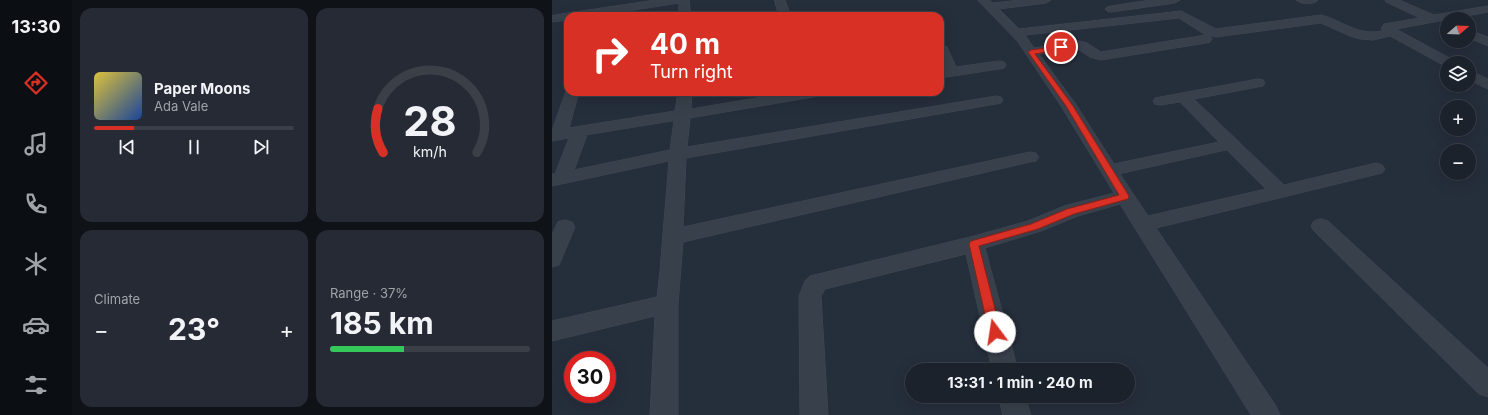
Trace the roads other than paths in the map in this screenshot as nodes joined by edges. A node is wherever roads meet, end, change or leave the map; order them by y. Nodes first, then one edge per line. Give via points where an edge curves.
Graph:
1 (677, 0) edge
2 (684, 0) edge
3 (780, 0) edge
4 (1046, 0) edge
5 (1175, 0) edge
6 (1302, 0) edge
7 (1313, 0) edge
8 (1390, 0) edge
9 (1129, 3) edge
10 (987, 4) edge
11 (1488, 9) edge
12 (1101, 10) dead end
13 (608, 12) edge
14 (685, 12) edge
15 (784, 12) edge
16 (1062, 16) dead end
17 (564, 18) edge
18 (1431, 18) junction
19 (555, 19) dead end
20 (1440, 22) edge
21 (1011, 29) junction
22 (1392, 32) junction
23 (1476, 37) edge
24 (1206, 39) dead end
25 (1487, 41) edge
26 (1031, 52) junction
27 (1440, 59) edge
28 (999, 65) dead end
29 (945, 73) edge
30 (1476, 78) edge
31 (1258, 82) dead end
32 (1488, 84) edge
33 (571, 96) edge
34 (685, 96) edge
35 (793, 96) edge
36 (996, 100) dead end
37 (1231, 100) dead end
38 (1188, 102) junction
39 (1161, 107) dead end
40 (684, 113) junction
41 (580, 131) junction
42 (556, 135) edge
43 (1231, 144) junction
44 (678, 154) junction
45 (1030, 157) dead end
46 (1376, 169) dead end
47 (1110, 171) junction
48 (557, 179) edge
49 (1280, 192) junction
50 (1125, 196) junction
51 (1143, 224) junction
52 (1321, 226) dead end
53 (566, 227) dead end
54 (673, 237) junction
55 (974, 244) junction
56 (552, 259) edge
57 (667, 304) junction
58 (552, 331) edge
59 (1003, 363) edge
60 (1488, 385) edge
61 (1014, 403) edge
62 (664, 415) edge
63 (814, 415) edge
64 (1017, 415) edge
65 (1266, 415) edge

1 - 13 street
2 - 14 street
3 - 15 street
4 - 10 street
5 - 9 street
6 - 7 street
8 - 18 street
9 - 12 street
10 - 21 street
11 - 18 street
16 - 21 street
17 - 19 street
18 - 20 street
18 - 22 street via 1388,27
21 - 22 street via 1181,14 1208,31 1216,33 1321,19 1362,36
21 - 26 street
22 - 27 street
23 - 25 street
24 - 26 street via 1100,56 1077,45
26 - 47 street
28 - 29 street
30 - 32 street
31 - 38 street
33 - 42 street
34 - 40 street
35 - 40 street
36 - 44 street
37 - 38 street
38 - 39 street
38 - 43 street
40 - 41 street
40 - 44 street
41 - 42 street
41 - 48 street
43 - 47 street
43 - 49 street
44 - 48 street
44 - 54 street
45 - 54 street
46 - 49 street
47 - 50 street
49 - 51 street
50 - 51 street
50 - 55 street via 1071,211 1034,226
51 - 65 street
52 - 60 street
53 - 56 street
54 - 57 street
55 - 59 street
55 - 63 street via 831,277 813,287 810,296
57 - 58 street
57 - 62 street
61 - 64 street

